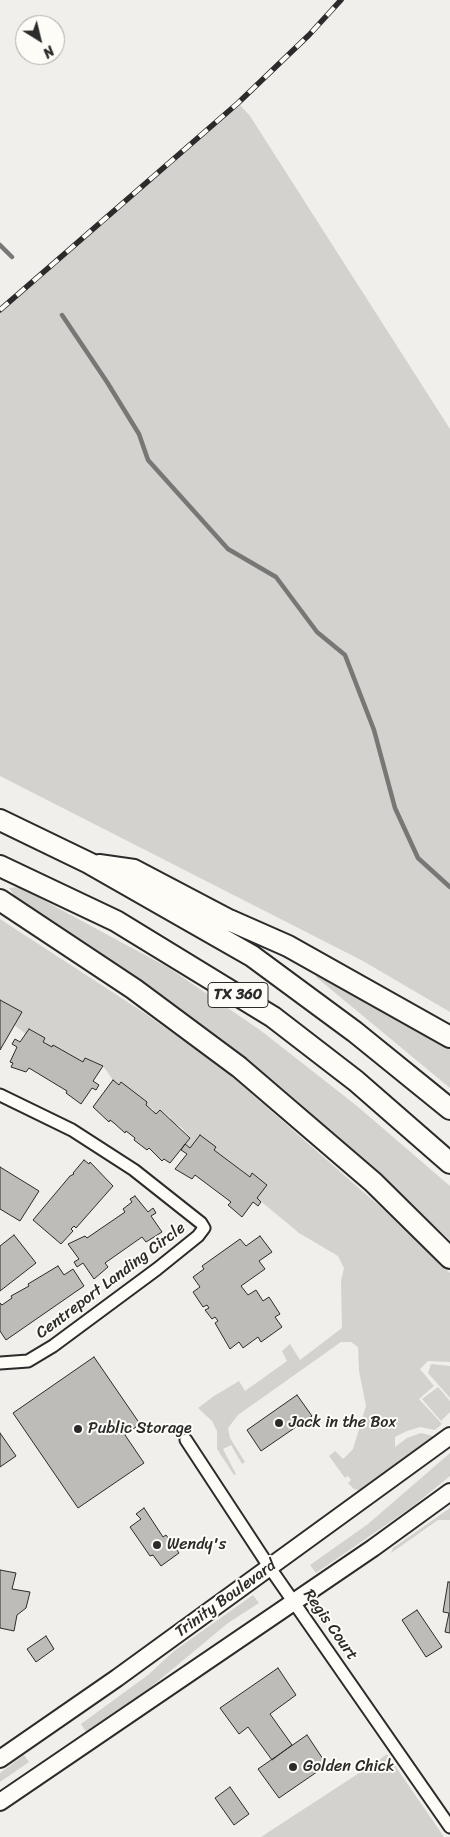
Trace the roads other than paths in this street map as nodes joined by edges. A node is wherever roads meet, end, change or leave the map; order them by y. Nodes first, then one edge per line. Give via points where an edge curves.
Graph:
1 (0, 820) edge
2 (89, 863) junction
3 (0, 866) edge
4 (0, 900) edge
5 (450, 1037) edge
6 (0, 1095) edge
7 (450, 1110) edge
8 (450, 1163) edge
9 (450, 1258) edge
10 (0, 1363) edge
11 (450, 1436) edge
12 (186, 1440) dead end
13 (450, 1492) edge
14 (270, 1568) junction
15 (294, 1602) junction
16 (0, 1759) edge
17 (0, 1802) edge
18 (450, 1827) edge

1 - 2 highway, TX 360
2 - 5 highway via 134,870 229,920 288,946
2 - 7 highway, TX 360 via 252,956 355,1032
3 - 8 highway, TX 360 via 116,921 274,1017 356,1081
4 - 9 highway via 134,989 239,1067 366,1176
6 - 10 street, Centreport Landing Circle via 72,1130 126,1165 204,1228 157,1269 53,1346 28,1361
11 - 14 main road, Trinity Boulevard
12 - 14 street, Regis Court
13 - 15 main road
14 - 15 street, Regis Court
14 - 16 main road, Trinity Boulevard
15 - 17 main road
15 - 18 street, Regis Court

